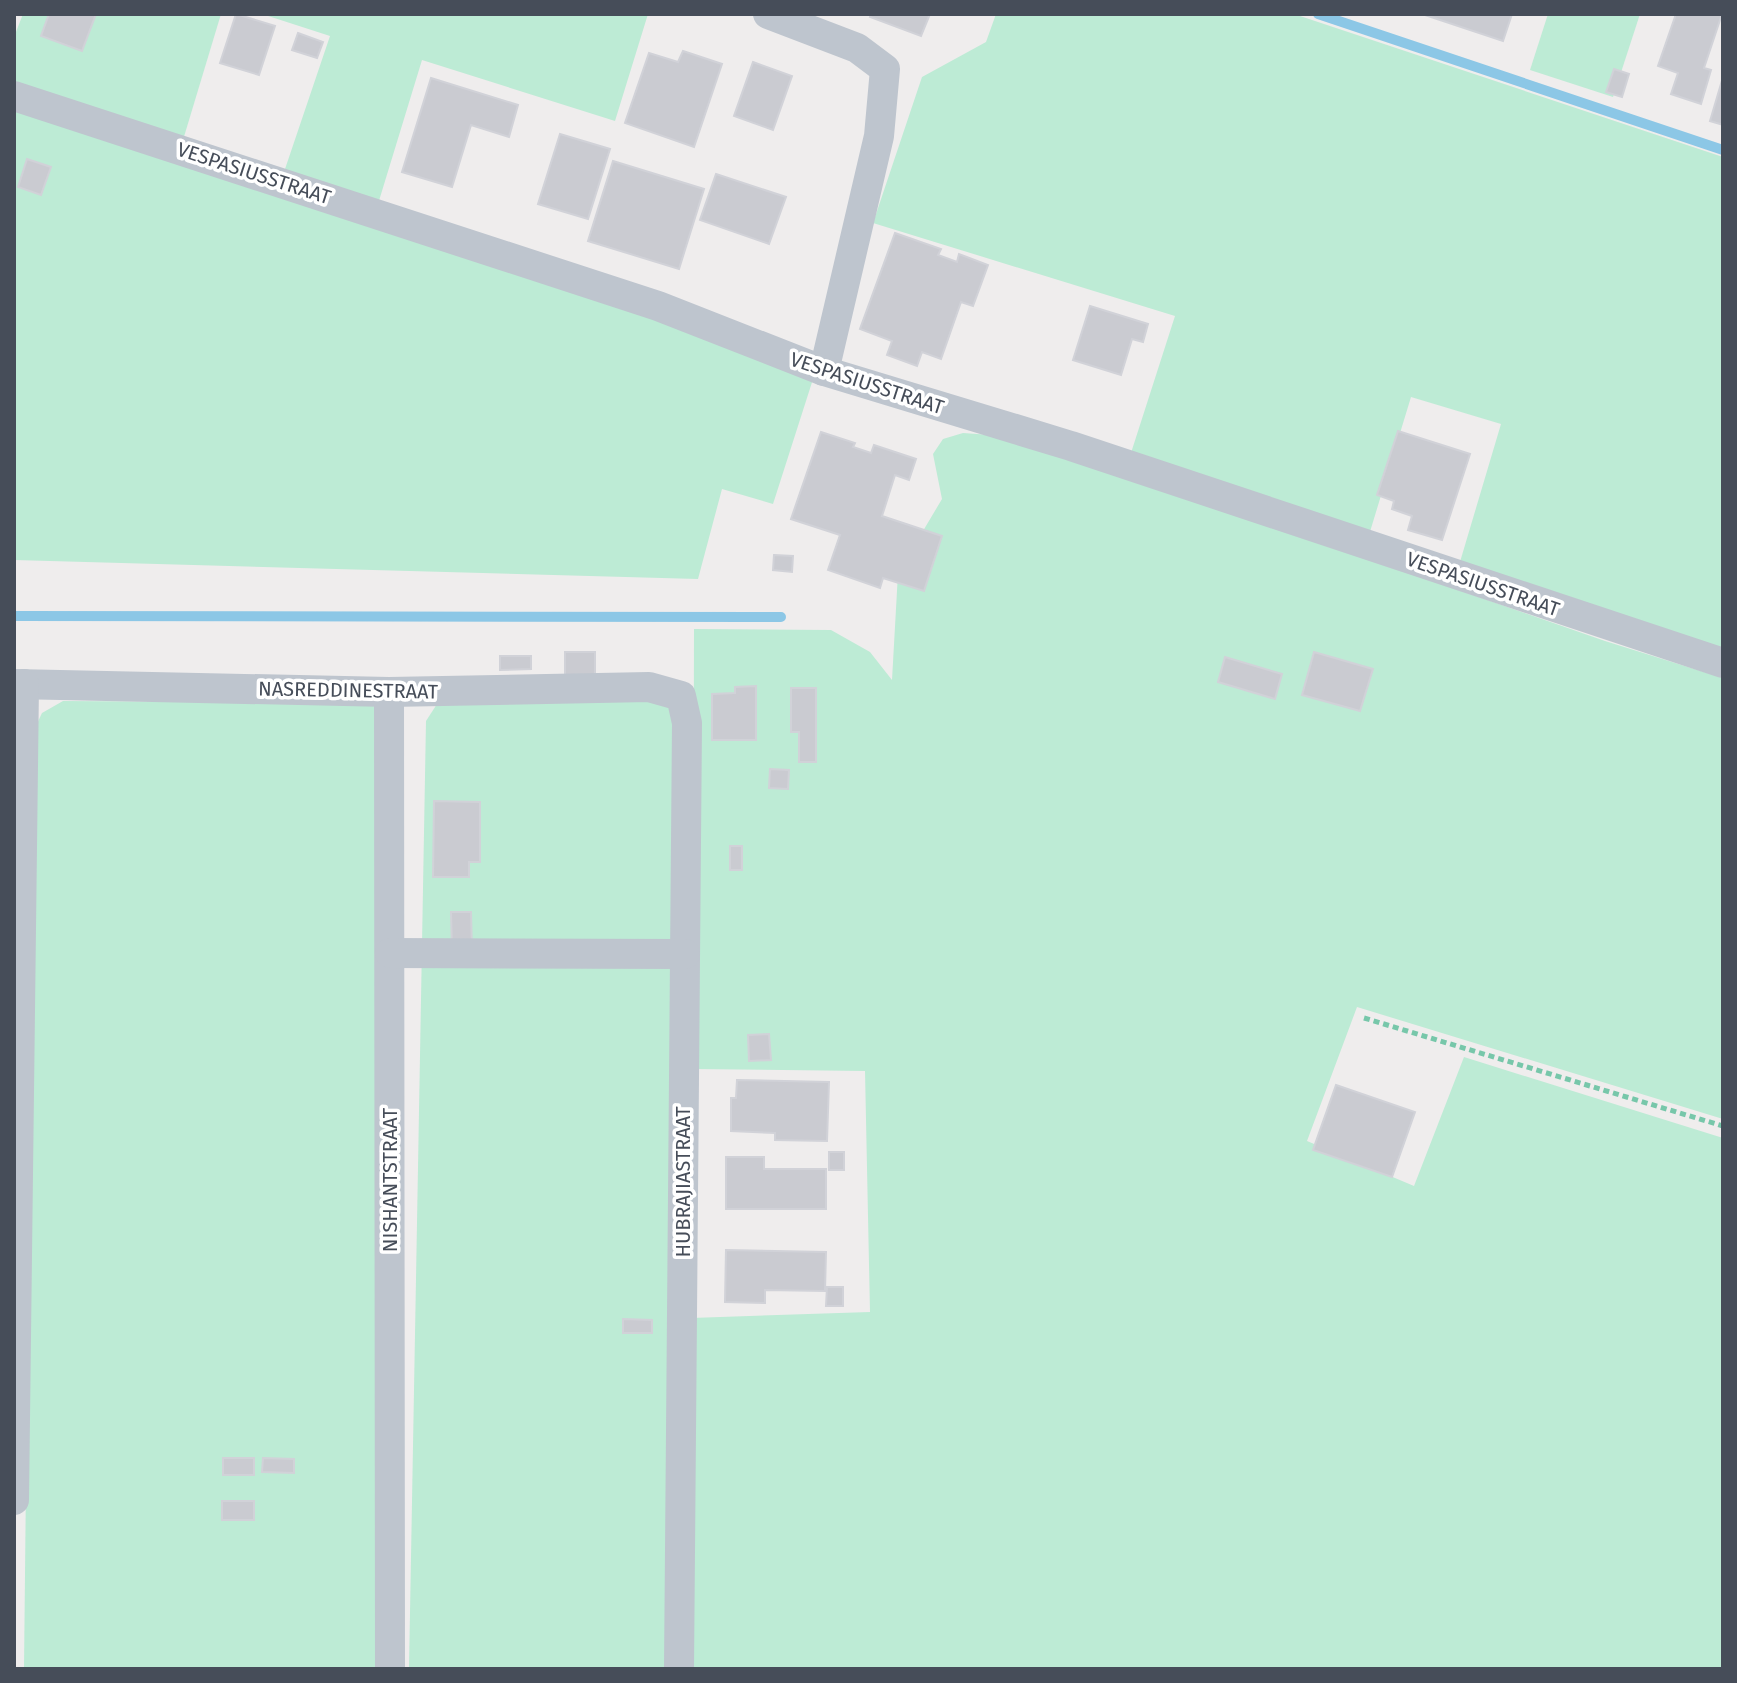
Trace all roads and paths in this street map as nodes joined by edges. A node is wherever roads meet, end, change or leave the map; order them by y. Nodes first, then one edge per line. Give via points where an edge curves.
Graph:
1 (768, 14) edge
2 (14, 96) edge
3 (824, 371) junction
4 (1723, 663) edge
5 (19, 684) edge
6 (389, 692) junction
7 (681, 696) joint
8 (390, 953) junction
9 (685, 954) junction
10 (1364, 1018) dead end
11 (1723, 1126) edge
12 (14, 1500) edge
13 (390, 1669) edge
14 (679, 1669) edge

1 - 3 street via 857,48 885,69 879,136
2 - 3 street, VESPASIUSSTRAAT via 658,306
3 - 4 street, VESPASIUSSTRAAT via 1071,446
5 - 6 street, NASREDDINESTRAAT
5 - 12 street
6 - 7 street, NASREDDINESTRAAT via 649,687
6 - 8 street, NISHANTSTRAAT
7 - 9 street, HUBRAJIASTRAAT via 687,723
8 - 9 street
8 - 13 street, NISHANTSTRAAT
9 - 14 street, HUBRAJIASTRAAT
10 - 11 path

